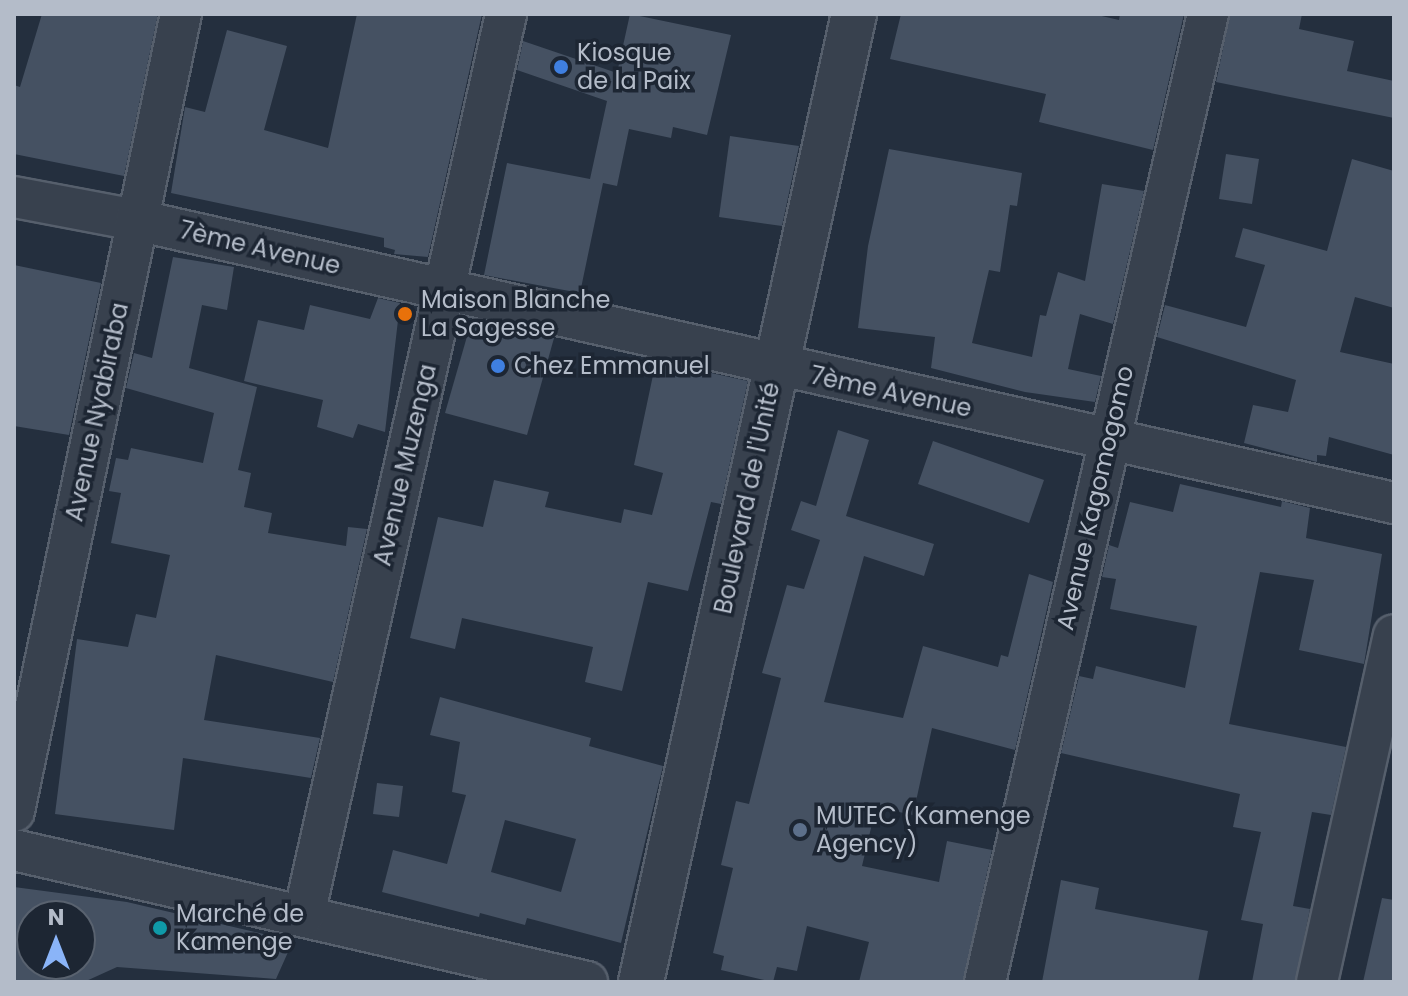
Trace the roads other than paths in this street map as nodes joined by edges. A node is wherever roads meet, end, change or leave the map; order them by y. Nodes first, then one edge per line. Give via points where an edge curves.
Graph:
1 (181, 14) edge
2 (506, 14) edge
3 (854, 14) edge
4 (1208, 14) edge
5 (14, 197) edge
6 (136, 220) junction
7 (444, 290) junction
8 (776, 367) junction
9 (1108, 438) junction
10 (1394, 503) edge
11 (1394, 635) edge
12 (14, 811) edge
13 (14, 850) edge
14 (304, 915) junction
15 (587, 982) edge
16 (641, 982) edge
17 (985, 982) edge
18 (1317, 982) edge

1 - 6 street, Avenue Nyabiraba
2 - 7 street, Avenue Muzenga
3 - 8 street, Boulevard de l'Unité
4 - 9 street, Avenue Kagomogomo
5 - 6 street, 7ème Avenue
6 - 7 street, 7ème Avenue
6 - 12 street, Avenue Nyabiraba
7 - 8 street, 7ème Avenue
7 - 14 street, Avenue Muzenga
8 - 9 street, 7ème Avenue
8 - 16 street, Boulevard de l'Unité
9 - 10 street, 7ème Avenue
9 - 17 street, Avenue Kagomogomo
11 - 18 street
13 - 14 street
14 - 15 street

